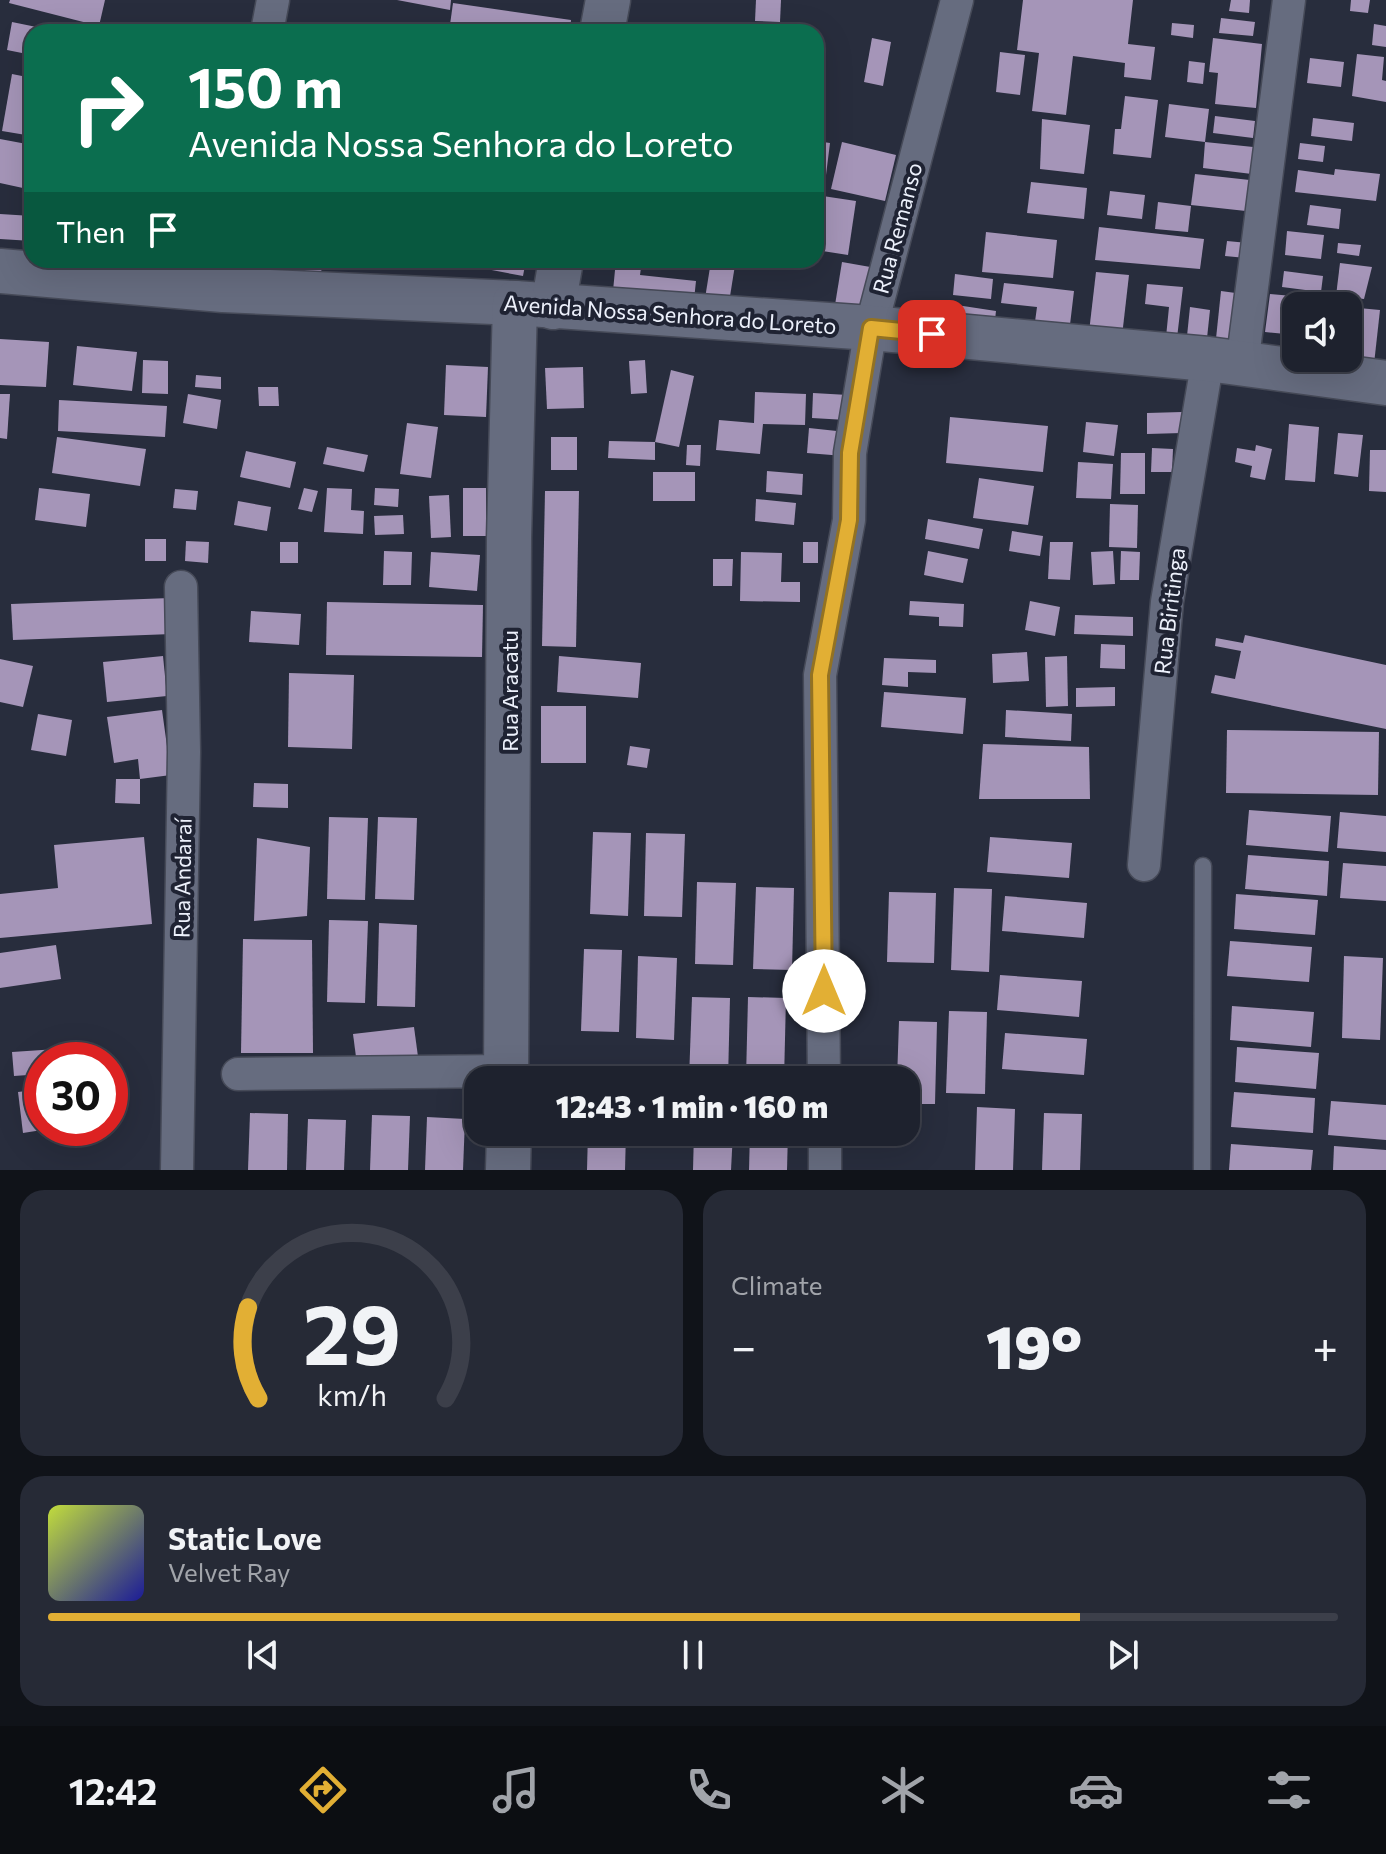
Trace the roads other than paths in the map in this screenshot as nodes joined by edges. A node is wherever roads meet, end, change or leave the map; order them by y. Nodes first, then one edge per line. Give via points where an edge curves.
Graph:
1 (273, 0) edge
2 (608, 0) edge
3 (957, 0) edge
4 (1289, 0) edge
5 (268, 24) edge
6 (604, 24) edge
7 (556, 268) edge
8 (0, 271) edge
9 (226, 275) edge
10 (534, 305) junction
11 (871, 328) junction
12 (1225, 362) junction
13 (1386, 383) edge
14 (181, 587) dead end
15 (1144, 865) dead end
16 (1203, 866) dead end
17 (506, 1066) edge
18 (824, 1066) edge
19 (238, 1074) dead end
20 (464, 1076) edge
21 (509, 1146) edge
22 (825, 1146) edge
23 (177, 1170) edge
24 (508, 1170) edge
25 (825, 1170) edge
26 (1202, 1170) edge

1 - 5 street
2 - 6 street
3 - 11 street, Rua Remanso
4 - 12 street, Rua Biritinga
7 - 10 street, Rua Aracatu
8 - 9 street, Avenida Nossa Senhora do Loreto
9 - 10 street, Avenida Nossa Senhora do Loreto
10 - 11 street, Avenida Nossa Senhora do Loreto
10 - 17 street, Rua Aracatu via 509,538
11 - 12 street, Avenida Nossa Senhora do Loreto
11 - 18 street, Rua Remanso via 850,453 849,520 820,675
12 - 13 street, Avenida Nossa Senhora do Loreto
12 - 15 street, Rua Biritinga via 1167,602
14 - 23 street, Rua Andaraí via 184,752
16 - 26 lane
19 - 20 street
21 - 24 street
22 - 25 street

